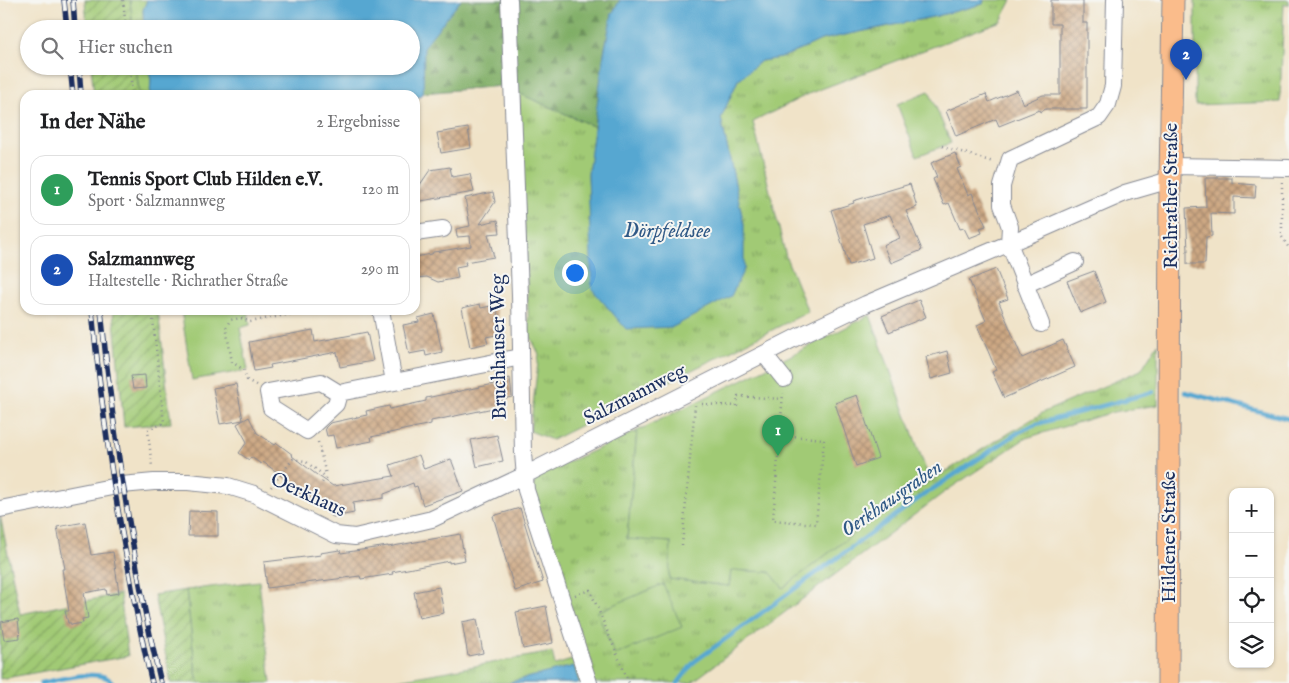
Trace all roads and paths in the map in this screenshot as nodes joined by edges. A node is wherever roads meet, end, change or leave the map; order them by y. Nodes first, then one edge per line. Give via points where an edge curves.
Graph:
1 (124, 0) edge
2 (509, 0) edge
3 (1115, 0) edge
4 (1173, 0) edge
5 (125, 20) edge
6 (131, 75) edge
7 (132, 90) edge
8 (942, 146) dead end
9 (1008, 166) junction
10 (1286, 168) edge
11 (1171, 173) junction
12 (443, 228) dead end
13 (420, 232) edge
14 (1008, 243) junction
15 (1289, 248) edge
16 (1074, 262) dead end
17 (1025, 285) junction
18 (153, 315) edge
19 (286, 315) edge
20 (382, 315) edge
21 (1041, 324) dead end
22 (764, 354) junction
23 (521, 357) junction
24 (784, 379) joint
25 (394, 382) junction
26 (268, 392) junction
27 (1170, 392) joint
28 (340, 393) junction
29 (782, 400) junction
30 (780, 435) junction
31 (317, 437) dead end
32 (153, 471) dead end
33 (282, 473) dead end
34 (525, 475) junction
35 (326, 477) junction
36 (322, 483) dead end
37 (0, 509) edge
38 (682, 545) dead end
39 (561, 599) junction
40 (588, 683) edge
41 (629, 683) edge
42 (1168, 683) edge

1 - 5 path
2 - 23 street, Bruchhauser Weg
3 - 9 street via 1112,86 1108,104 1100,117 1010,160
4 - 11 main road, Richrather Straße
6 - 7 path
8 - 9 path
9 - 14 street via 1002,186 1002,205 1010,227
10 - 11 street, Salzmannweg
10 - 15 path via 1282,237
11 - 14 street, Salzmannweg
11 - 27 main road, Richrather Straße
12 - 13 street
14 - 17 street
14 - 22 street, Salzmannweg via 866,304
16 - 17 street
17 - 21 street
18 - 32 path via 164,423 148,430
19 - 26 path via 250,322 241,318 230,320 226,328 232,362 244,370 247,380
20 - 25 street
22 - 24 street
22 - 34 street, Salzmannweg
23 - 25 street
23 - 34 street, Bruchhauser Weg
24 - 29 path
25 - 28 street
26 - 28 street via 321,382
26 - 28 street via 271,408 307,432 336,404
27 - 42 main road, Hildener Straße
29 - 30 path
29 - 38 path via 738,396 737,406 696,403
30 - 30 path via 824,439 816,524 774,520
31 - 35 path
33 - 35 path via 293,459 305,461
34 - 37 street, Oerkhaus via 432,519 355,537 336,535 254,494 228,486 188,482 122,485
34 - 39 street, Bruchhauser Weg via 526,490
35 - 36 path
39 - 40 street, Bruchhauser Weg
39 - 41 path via 590,590

